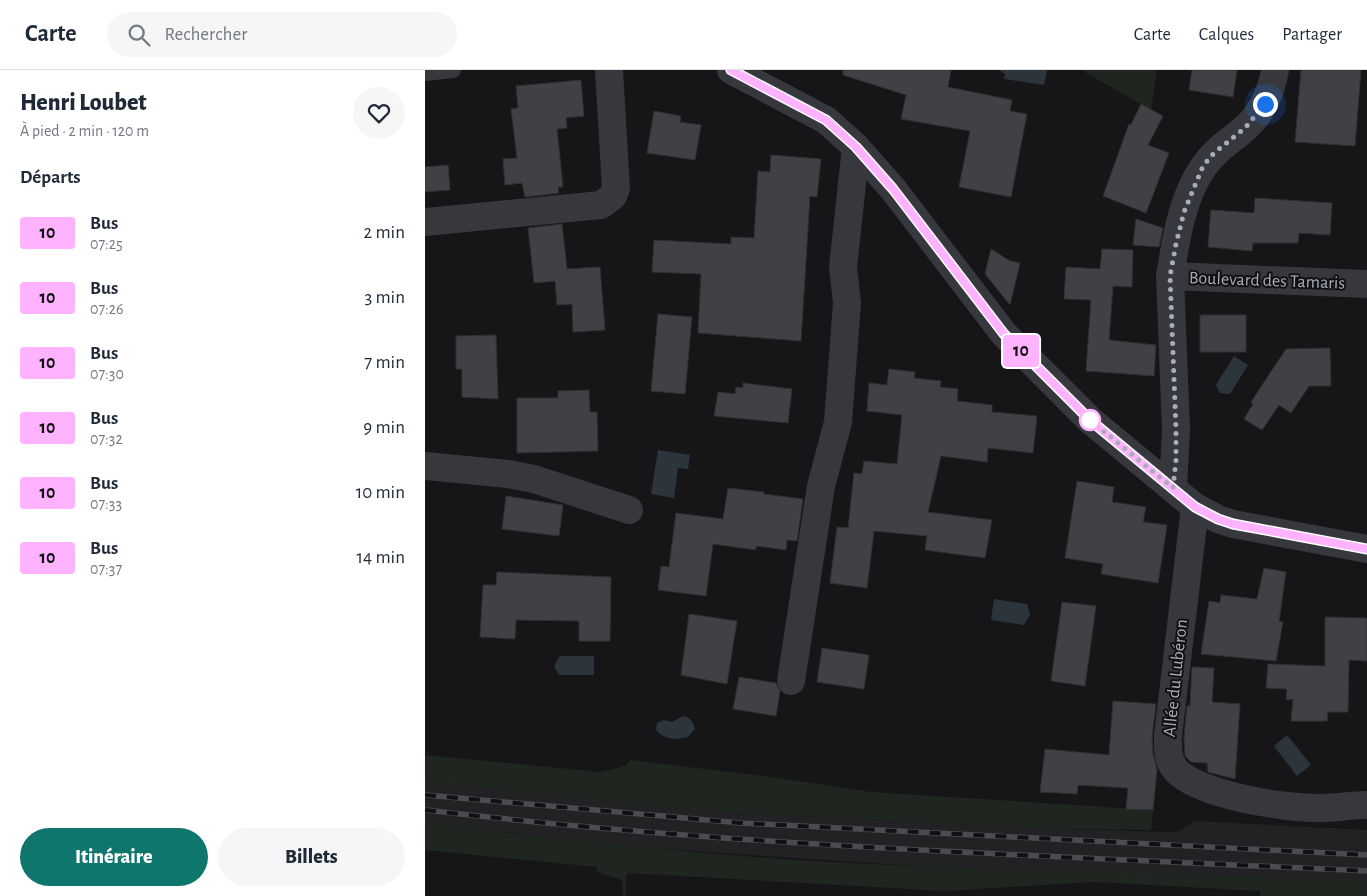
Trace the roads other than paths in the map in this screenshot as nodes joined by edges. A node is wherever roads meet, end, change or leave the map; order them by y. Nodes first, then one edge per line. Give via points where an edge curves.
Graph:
1 (453, 70) edge
2 (609, 70) edge
3 (731, 70) edge
4 (1275, 70) edge
5 (425, 73) edge
6 (856, 147) junction
7 (425, 222) edge
8 (1170, 276) junction
9 (1367, 284) edge
10 (425, 466) edge
11 (1173, 488) junction
12 (1195, 507) junction
13 (629, 510) dead end
14 (1367, 549) edge
15 (791, 681) dead end
16 (1367, 805) edge

1 - 5 lane
2 - 7 street via 616,188 608,202
3 - 6 street via 826,120
4 - 8 street via 1265,104 1245,128 1203,166 1180,228
6 - 11 street via 893,189 1004,334 1090,420
6 - 15 street via 843,267 847,303 838,422 821,486
8 - 9 street, Boulevard des Tamaris
8 - 11 street, Boulevard des Tamaris via 1176,430
10 - 13 street via 534,479
11 - 12 street
12 - 14 street via 1233,524
12 - 16 street, Allée du Lubéron via 1168,736 1168,756 1175,769 1208,788 1257,801 1321,808

